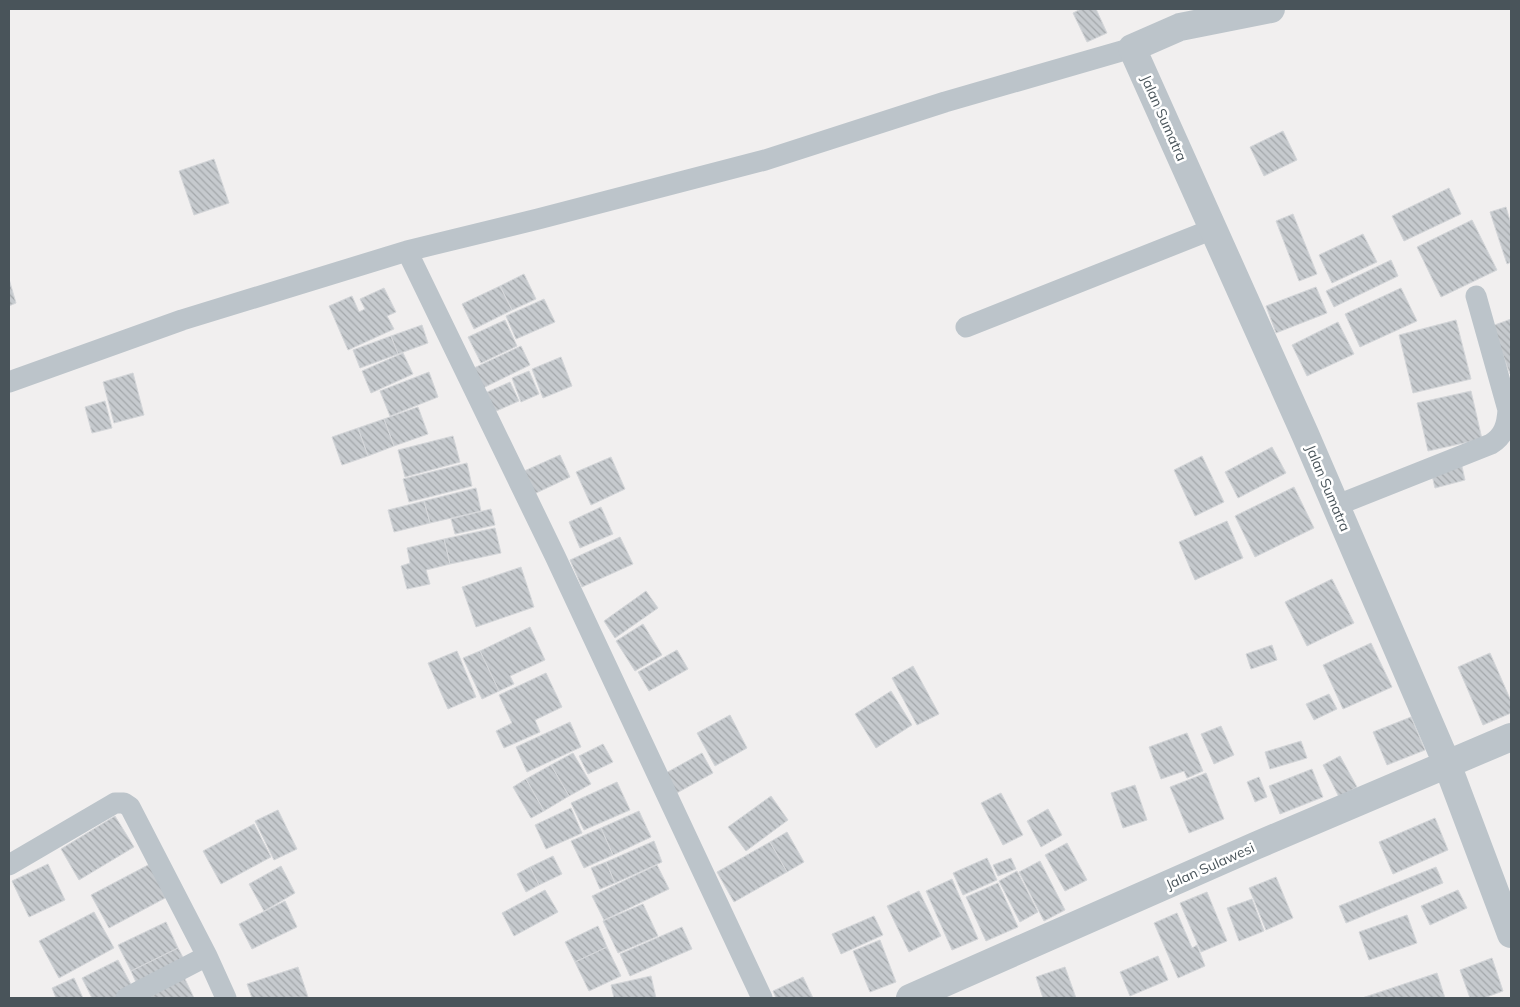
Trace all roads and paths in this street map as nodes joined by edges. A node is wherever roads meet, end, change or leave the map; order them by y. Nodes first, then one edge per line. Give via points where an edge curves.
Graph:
1 (1271, 9) edge
2 (1185, 18) edge
3 (1132, 48) junction
4 (1213, 229) junction
5 (407, 251) junction
6 (1476, 296) dead end
7 (966, 327) dead end
8 (9, 382) edge
9 (1335, 506) junction
10 (1511, 737) edge
11 (1447, 764) junction
12 (9, 865) edge
13 (1511, 934) edge
14 (207, 956) junction
15 (126, 998) edge
16 (226, 998) edge
17 (762, 998) edge
18 (910, 998) edge

1 - 2 street
2 - 3 street
3 - 4 street, Jalan Sumatra
3 - 5 street via 945,102 766,160
4 - 7 street
4 - 9 street, Jalan Sumatra
5 - 8 street via 182,320
5 - 17 street via 555,556
6 - 9 street via 1508,410 1508,423 1503,434 1491,444
9 - 11 street, Jalan Sumatra
10 - 11 street, Jalan Sulawesi
11 - 13 street, Jalan Sumatra
11 - 18 street, Jalan Sulawesi
12 - 14 street via 115,803 124,803 130,807
14 - 15 street
14 - 16 street

